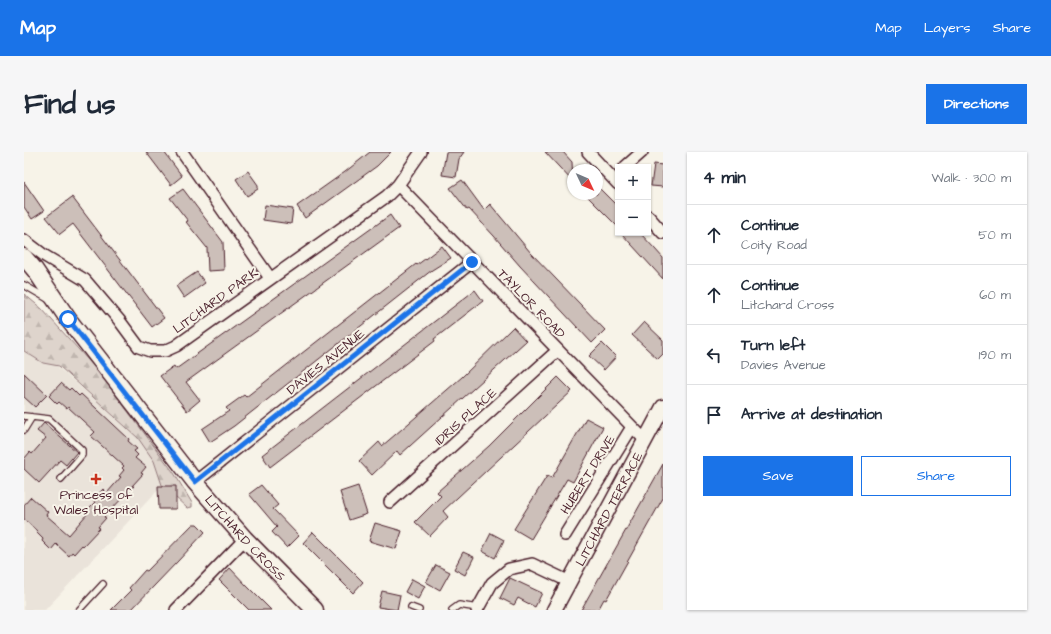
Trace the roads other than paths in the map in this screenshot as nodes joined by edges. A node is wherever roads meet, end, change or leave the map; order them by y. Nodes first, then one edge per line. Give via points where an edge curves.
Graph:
1 (182, 152) edge
2 (421, 152) edge
3 (588, 152) edge
4 (642, 152) edge
5 (629, 164) edge
6 (615, 178) edge
7 (398, 185) junction
8 (651, 219) edge
9 (663, 233) edge
10 (24, 240) edge
11 (24, 257) edge
12 (472, 262) junction
13 (24, 272) edge
14 (270, 278) junction
15 (24, 285) edge
16 (48, 299) junction
17 (68, 319) junction
18 (558, 350) junction
19 (663, 407) edge
20 (24, 416) edge
21 (32, 417) junction
22 (632, 427) junction
23 (24, 430) edge
24 (645, 440) junction
25 (61, 479) dead end
26 (195, 482) junction
27 (390, 502) dead end
28 (565, 535) dead end
29 (245, 539) junction
30 (570, 582) junction
31 (103, 584) dead end
32 (411, 607) dead end
33 (478, 609) edge
34 (79, 610) edge
35 (176, 610) edge
36 (315, 610) edge
37 (419, 610) edge
38 (452, 610) edge
39 (554, 610) edge

1 - 14 street
2 - 7 street, LITCHARD PARK
3 - 6 street
4 - 5 street
7 - 12 street, TAYLOR ROAD
7 - 14 street, LITCHARD PARK via 387,196
8 - 9 street
10 - 14 street, LITCHARD PARK via 40,253 85,280 139,346 150,351 176,346
11 - 17 main road
12 - 18 street, TAYLOR ROAD
12 - 26 street, DAVIES AVENUE
13 - 16 main road
15 - 16 lane
16 - 17 main road
17 - 26 main road, LITCHARD CROSS
18 - 22 street, TAYLOR ROAD
18 - 27 street, IDRIS PLACE
19 - 24 street, LITCHARD TERRACE
20 - 21 lane
21 - 23 lane
21 - 25 lane via 50,419 82,450 82,455
22 - 24 street, TAYLOR ROAD
22 - 28 street, HUBERT DRIVE
24 - 30 street, LITCHARD TERRACE
26 - 29 main road, LITCHARD CROSS
29 - 35 street
29 - 36 main road, LITCHARD CROSS
30 - 33 street via 532,564 509,569 492,582
30 - 39 street, LITCHARD TERRACE
31 - 34 lane
32 - 37 lane
33 - 38 lane via 459,605

